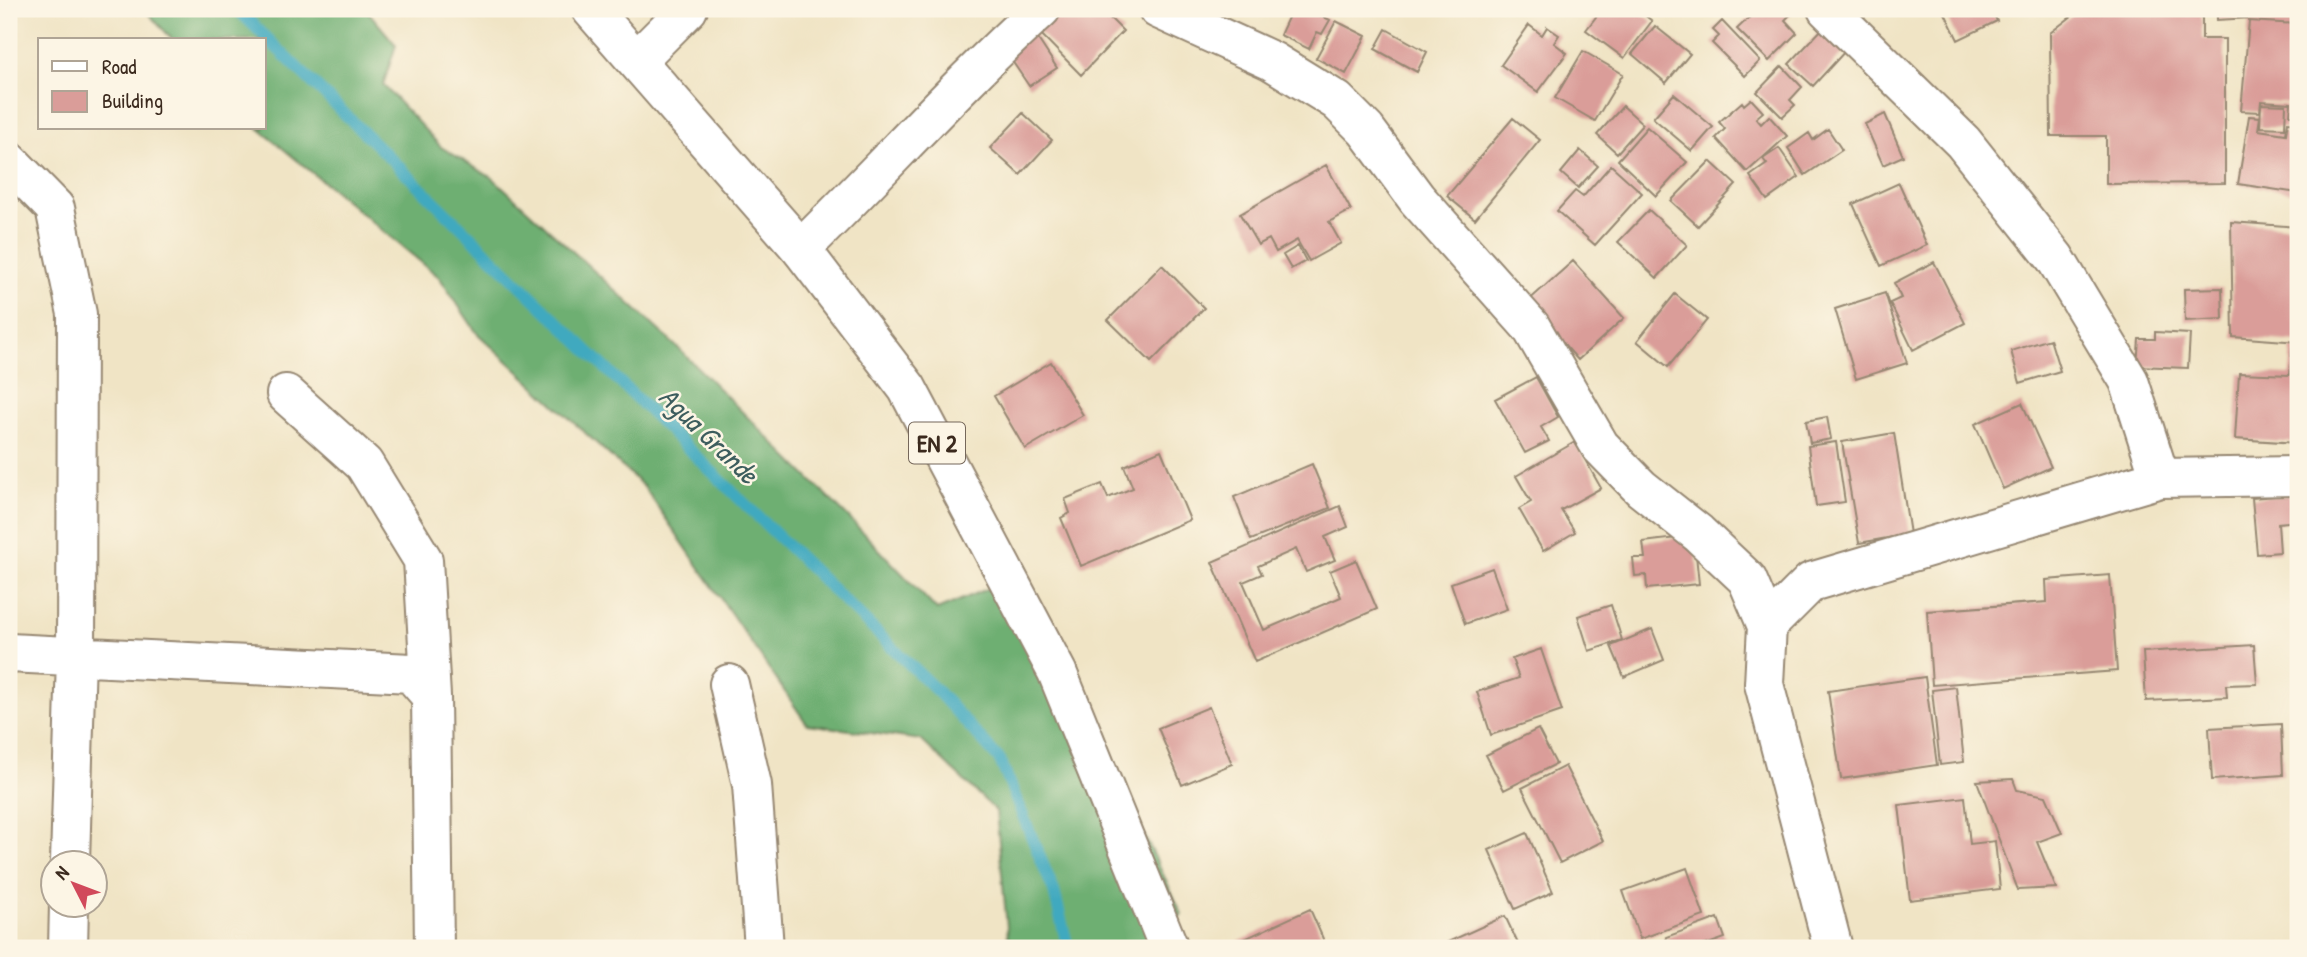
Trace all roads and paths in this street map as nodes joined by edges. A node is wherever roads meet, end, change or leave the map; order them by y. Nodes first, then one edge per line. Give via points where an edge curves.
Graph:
1 (591, 9) edge
2 (688, 9) edge
3 (1041, 9) edge
4 (1158, 9) edge
5 (1827, 9) edge
6 (637, 60) junction
7 (9, 161) edge
8 (801, 249) junction
9 (286, 394) dead end
10 (2298, 476) edge
11 (2160, 478) junction
12 (1766, 626) junction
13 (9, 653) edge
14 (76, 656) junction
15 (729, 684) dead end
16 (431, 696) junction
17 (70, 848) edge
18 (69, 918) edge
19 (68, 948) edge
20 (434, 948) edge
21 (764, 948) edge
22 (1170, 948) edge
23 (1833, 948) edge

1 - 6 street, EN 2
2 - 6 street
3 - 8 street
4 - 12 street via 1272,61 1337,102 1366,130 1417,199 1531,327 1600,446 1641,488 1747,579
5 - 11 street via 1963,142 2055,258 2129,381
6 - 8 street, EN 2
7 - 14 street via 55,208 77,314
8 - 22 street, EN 2 via 907,388 1057,672
9 - 16 street via 364,464 423,560
10 - 11 street
11 - 12 street via 1811,582
12 - 23 street via 1764,684
13 - 14 street
14 - 16 street via 411,673
14 - 17 street
15 - 21 street via 752,785
16 - 20 street
18 - 19 street

